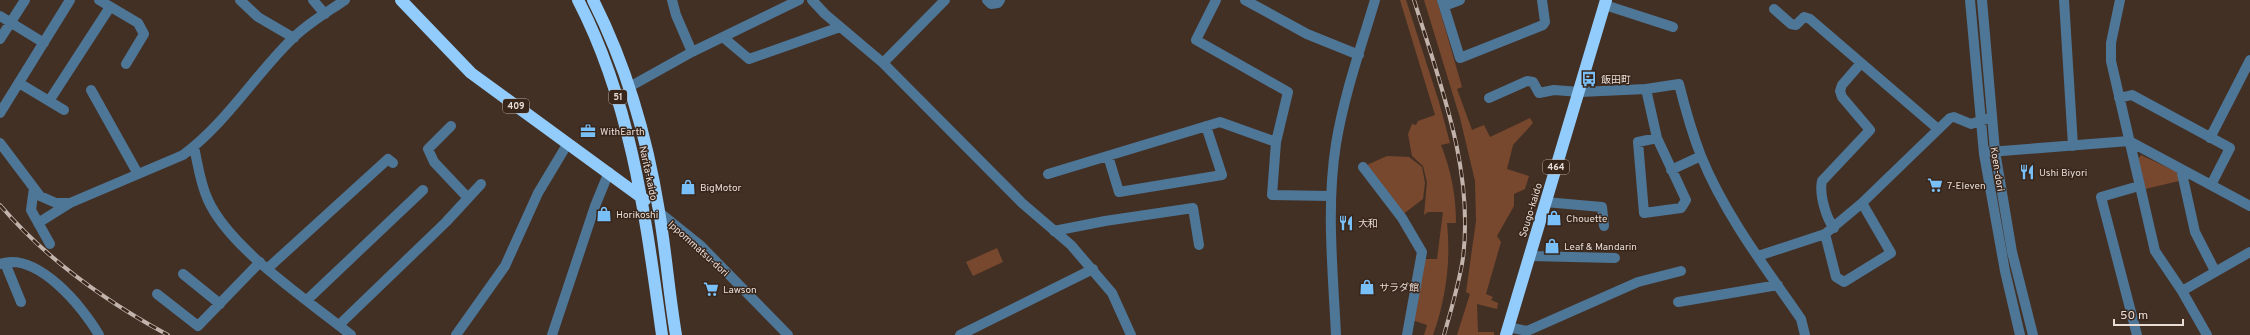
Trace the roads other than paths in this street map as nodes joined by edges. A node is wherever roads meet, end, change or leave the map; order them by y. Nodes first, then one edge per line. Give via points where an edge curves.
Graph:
1 (25, 0) edge
2 (70, 0) edge
3 (99, 0) edge
4 (240, 0) edge
5 (313, 0) edge
6 (345, 0) edge
7 (401, 0) edge
8 (578, 0) edge
9 (593, 0) edge
10 (672, 0) edge
11 (799, 0) edge
12 (812, 0) edge
13 (945, 0) edge
14 (987, 0) edge
15 (1000, 0) edge
16 (1216, 0) edge
17 (1245, 0) edge
18 (1375, 0) edge
19 (1460, 0) edge
20 (1542, 0) edge
21 (1970, 0) edge
22 (1982, 0) edge
23 (2064, 0) edge
24 (2120, 0) edge
25 (1443, 3) edge
26 (1605, 3) edge
27 (110, 7) junction
28 (1774, 9) dead end
29 (326, 14) junction
30 (0, 16) edge
31 (10, 23) junction
32 (1673, 26) dead end
33 (840, 27) junction
34 (294, 38) junction
35 (724, 38) junction
36 (0, 39) edge
37 (44, 43) junction
38 (692, 52) junction
39 (1359, 55) junction
40 (2250, 60) edge
41 (883, 63) junction
42 (1861, 63) junction
43 (126, 64) dead end
44 (19, 83) junction
45 (631, 86) junction
46 (1646, 89) junction
47 (91, 90) dead end
48 (1580, 92) junction
49 (1489, 98) dead end
50 (2119, 98) junction
51 (49, 101) junction
52 (64, 110) dead end
53 (0, 113) edge
54 (1991, 118) junction
55 (1980, 121) junction
56 (452, 126) dead end
57 (1206, 126) junction
58 (1938, 129) junction
59 (1657, 138) junction
60 (2210, 138) junction
61 (2129, 141) junction
62 (0, 142) edge
63 (1276, 142) junction
64 (568, 143) junction
65 (2073, 146) junction
66 (194, 147) junction
67 (1995, 151) junction
68 (1984, 154) junction
69 (1108, 156) junction
70 (1701, 156) junction
71 (393, 163) dead end
72 (1363, 167) dead end
73 (1671, 170) junction
74 (2181, 170) junction
75 (609, 172) junction
76 (138, 174) junction
77 (1048, 174) dead end
78 (481, 184) dead end
79 (2211, 185) junction
80 (2139, 186) junction
81 (34, 188) junction
82 (423, 190) dead end
83 (1331, 196) junction
84 (468, 198) junction
85 (642, 198) junction
86 (1545, 202) junction
87 (70, 203) junction
88 (1862, 203) junction
89 (2250, 206) edge
90 (660, 213) junction
91 (38, 223) junction
92 (1604, 226) dead end
93 (1834, 228) junction
94 (1054, 230) junction
95 (1825, 234) junction
96 (50, 244) dead end
97 (1199, 245) dead end
98 (2250, 252) edge
99 (1529, 256) junction
100 (1758, 256) junction
101 (1615, 258) dead end
102 (2, 264) edge
103 (264, 265) junction
104 (1093, 269) junction
105 (1681, 271) dead end
106 (2215, 271) junction
107 (183, 274) dead end
108 (1778, 285) junction
109 (2182, 291) junction
110 (157, 294) dead end
111 (307, 300) junction
112 (21, 302) dead end
113 (1678, 302) dead end
114 (220, 304) junction
115 (339, 325) junction
116 (1507, 331) edge
117 (99, 335) edge
118 (351, 335) edge
119 (456, 335) edge
120 (552, 335) edge
121 (662, 335) edge
122 (676, 335) edge
123 (788, 335) edge
124 (960, 335) edge
125 (1131, 335) edge
126 (1336, 335) edge
127 (1407, 335) edge
128 (1805, 335) edge
129 (2020, 335) edge
130 (2033, 335) edge
131 (2137, 335) edge
132 (2206, 335) edge

1 - 31 street
2 - 37 street
3 - 27 street
4 - 34 street via 258,17
5 - 29 street
6 - 29 street
7 - 64 highway, 409 via 471,73
8 - 85 highway, Narita-kaido / 51 via 604,55 616,91
9 - 45 highway, Narita-kaido / 51
10 - 38 street
11 - 35 street
12 - 33 street
13 - 41 street
14 - 15 street via 992,4 998,4
16 - 63 street via 1196,40 1288,92
17 - 39 street via 1307,34
18 - 39 street
19 - 25 street
20 - 25 street via 1545,22 1543,25 1460,58
21 - 55 street, Koen-dori
22 - 54 street, Koen-dori
23 - 65 street
24 - 50 street via 2111,52
26 - 32 street
26 - 48 highway, Sougo-kaido / 464
27 - 43 street via 138,23 144,34
27 - 51 street
28 - 42 street via 1791,24 1796,24 1804,17 1810,19
29 - 34 street
30 - 31 street
31 - 36 street
31 - 37 street
33 - 35 street via 749,59
33 - 41 street
34 - 66 street
35 - 38 street
37 - 44 street
38 - 45 street
39 - 83 street via 1336,144
40 - 60 street
41 - 94 street via 1022,203
42 - 58 street
42 - 93 street via 1840,91 1842,97 1870,130 1822,181 1821,188 1829,221
44 - 51 street
44 - 53 street
45 - 90 highway, Narita-kaido / 51
46 - 48 street
46 - 59 street
46 - 70 street via 1679,84
47 - 76 street
48 - 49 street via 1554,90 1539,93 1533,82 1527,81
48 - 86 highway, Sougo-kaido / 464
50 - 60 street via 2132,95
50 - 61 street
51 - 52 street
54 - 55 street
54 - 67 street, Koen-dori
55 - 58 street via 1971,124 1954,117
55 - 68 street, Koen-dori
56 - 84 street via 428,149 434,162
57 - 63 street via 1220,122
57 - 69 street
57 - 69 street via 1222,176 1119,192
58 - 88 street
59 - 73 street
59 - 73 street via 1638,142 1644,213 1681,208 1686,200
60 - 79 street via 2230,148
61 - 65 street
61 - 74 street
61 - 80 street
62 - 81 street
63 - 83 street via 1272,195
64 - 75 highway, 409
64 - 119 street via 538,193 505,266
65 - 67 street
66 - 76 street via 184,155
66 - 103 street via 208,201 228,230
67 - 68 street
67 - 130 street, Koen-dori via 2012,252
68 - 129 street, Koen-dori via 2005,271
69 - 77 street
70 - 73 street
70 - 100 street via 1725,204
71 - 103 street via 388,159
72 - 127 street via 1402,218 1422,252
74 - 79 street
74 - 106 street via 2195,232
75 - 85 highway, 409
75 - 120 street
76 - 87 street
78 - 84 street
79 - 89 street
80 - 109 street via 2155,251
80 - 131 street via 2102,197
81 - 87 street via 40,196 56,203
81 - 91 street via 31,210
82 - 111 street
83 - 126 street
84 - 115 street
85 - 90 highway, 409
85 - 121 highway, Narita-kaido / 51
86 - 92 street via 1602,207
86 - 99 highway, Sougo-kaido / 464
87 - 91 street
88 - 93 street
88 - 95 street via 1891,253 1844,282 1840,281 1836,277
90 - 122 highway, Narita-kaido / 51
90 - 123 street, Ippommatsu-dori via 701,246
91 - 96 street
93 - 95 street
94 - 97 street via 1193,208
94 - 104 street
95 - 100 street
98 - 106 street
99 - 101 street
99 - 116 highway, Sougo-kaido / 464
100 - 108 street
102 - 112 street
102 - 117 street via 28,264 43,272 80,307
103 - 111 street
103 - 114 street
104 - 124 street
104 - 125 street via 1112,293
105 - 116 street via 1638,282 1527,331
106 - 109 street
107 - 114 street
108 - 113 street
108 - 128 street via 1801,319
109 - 132 street
110 - 114 street via 198,326
111 - 115 street
115 - 118 street

